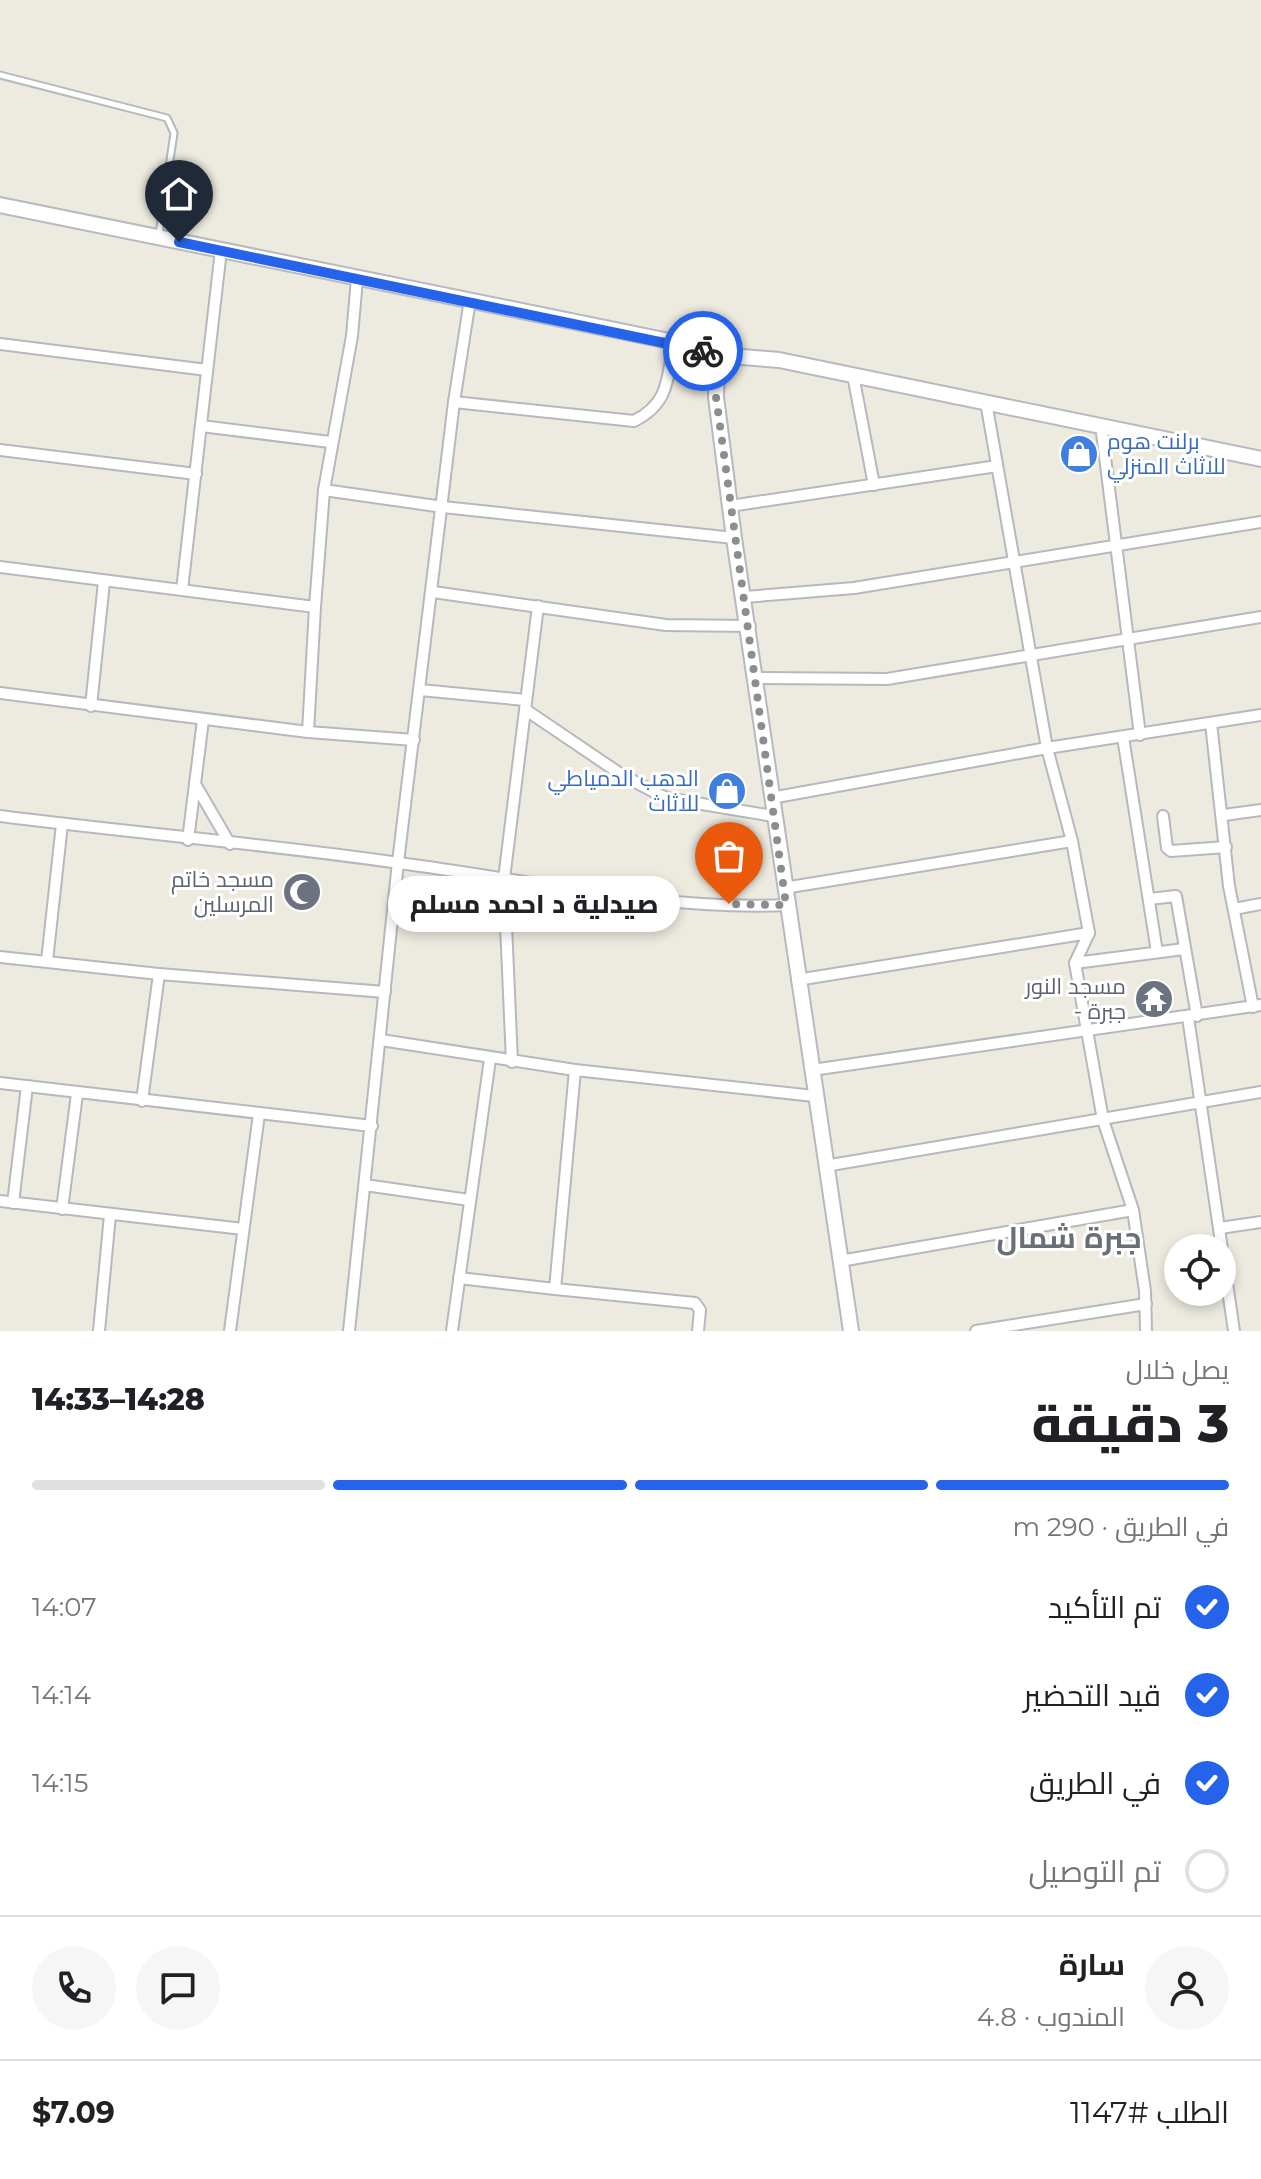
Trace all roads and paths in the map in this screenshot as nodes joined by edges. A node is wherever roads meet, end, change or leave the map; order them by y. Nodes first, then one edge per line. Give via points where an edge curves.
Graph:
1 (0, 75) edge
2 (0, 205) edge
3 (158, 237) junction
4 (221, 250) junction
5 (357, 279) junction
6 (470, 300) junction
7 (674, 342) junction
8 (0, 344) edge
9 (717, 355) junction
10 (207, 370) junction
11 (853, 375) junction
12 (454, 402) junction
13 (986, 402) junction
14 (1101, 425) junction
15 (201, 426) junction
16 (330, 442) junction
17 (0, 450) edge
18 (1261, 459) edge
19 (997, 466) junction
20 (196, 474) junction
21 (874, 485) junction
22 (324, 490) junction
23 (730, 506) junction
24 (443, 507) junction
25 (1261, 522) edge
26 (734, 538) junction
27 (1115, 547) junction
28 (1016, 563) junction
29 (0, 567) edge
30 (104, 582) junction
31 (182, 590) junction
32 (433, 592) junction
33 (745, 597) junction
34 (538, 606) junction
35 (315, 607) junction
36 (1261, 617) edge
37 (750, 626) junction
38 (1126, 638) junction
39 (1031, 656) junction
40 (753, 678) junction
41 (420, 690) junction
42 (0, 693) edge
43 (525, 705) junction
44 (91, 706) junction
45 (1261, 715) edge
46 (203, 720) junction
47 (1211, 723) junction
48 (308, 732) junction
49 (1140, 735) junction
50 (1123, 737) junction
51 (414, 740) junction
52 (1047, 748) junction
53 (195, 784) junction
54 (771, 798) junction
55 (1261, 810) edge
56 (1224, 815) junction
57 (0, 816) edge
58 (773, 816) junction
59 (1163, 816) dead end
60 (62, 824) junction
61 (188, 840) junction
62 (1072, 841) junction
63 (230, 844) junction
64 (1226, 847) junction
65 (398, 862) junction
66 (504, 879) junction
67 (784, 888) junction
68 (1149, 899) junction
69 (1261, 904) edge
70 (786, 905) junction
71 (1234, 909) junction
72 (1089, 933) junction
73 (1184, 949) junction
74 (1157, 952) junction
75 (0, 957) edge
76 (47, 961) junction
77 (1075, 963) junction
78 (159, 974) junction
79 (797, 980) junction
80 (385, 992) junction
81 (1257, 1006) edge
82 (1193, 1016) junction
83 (1089, 1028) junction
84 (381, 1040) junction
85 (490, 1059) junction
86 (512, 1062) junction
87 (575, 1070) junction
88 (812, 1070) junction
89 (0, 1083) edge
90 (27, 1086) junction
91 (1261, 1092) edge
92 (77, 1094) junction
93 (814, 1096) junction
94 (142, 1101) junction
95 (1201, 1103) junction
96 (259, 1114) junction
97 (1103, 1120) junction
98 (372, 1126) junction
99 (825, 1166) junction
100 (365, 1185) junction
101 (469, 1200) junction
102 (0, 1201) edge
103 (13, 1203) junction
104 (62, 1209) junction
105 (1133, 1210) junction
106 (110, 1215) junction
107 (1261, 1222) edge
108 (1220, 1228) junction
109 (243, 1229) junction
110 (840, 1261) junction
111 (459, 1278) junction
112 (555, 1289) junction
113 (1146, 1304) junction
114 (99, 1331) edge
115 (230, 1331) edge
116 (349, 1331) edge
117 (452, 1331) edge
118 (698, 1331) edge
119 (851, 1331) edge
120 (976, 1331) edge
121 (1146, 1331) edge
122 (1234, 1331) edge

1 - 3 lane via 167,118 174,133
2 - 3 street
3 - 4 street
4 - 5 street
4 - 10 street
5 - 6 street
5 - 16 street via 352,336
6 - 7 street
6 - 12 street
7 - 9 street
7 - 12 street via 665,393 653,411 634,421
8 - 10 street
9 - 11 street via 779,360
9 - 23 street via 716,397
10 - 15 street
11 - 13 street
11 - 21 street
12 - 24 street
13 - 14 street
13 - 19 street
14 - 18 street
14 - 27 street
15 - 16 street
15 - 20 street
16 - 22 street
17 - 20 street
19 - 21 street
19 - 28 street
20 - 31 street
21 - 23 street
22 - 24 street
22 - 35 street
23 - 26 street
24 - 26 street
24 - 32 street
25 - 27 street
26 - 33 street
27 - 28 street
27 - 38 street
28 - 33 street via 854,588
28 - 39 street
29 - 30 street
30 - 31 street
30 - 44 street
31 - 35 street
32 - 34 street
32 - 41 street
33 - 37 street
34 - 37 street via 666,625
34 - 43 street
35 - 48 street
36 - 38 street
37 - 40 street
38 - 39 street
38 - 49 street
39 - 40 street via 865,682
39 - 52 street
40 - 54 street
41 - 43 street
41 - 51 street
42 - 44 street
43 - 58 street via 622,775 666,798
43 - 66 street
44 - 46 street
45 - 47 street
46 - 48 street
46 - 53 street
47 - 49 street
47 - 56 street
48 - 51 street
49 - 50 street
50 - 52 street
50 - 68 street
51 - 65 street
52 - 54 street
52 - 62 street
53 - 61 street
53 - 63 street
54 - 58 street
55 - 56 street
56 - 64 street
57 - 60 street
58 - 67 street
59 - 64 street via 1171,851
60 - 61 street
60 - 76 street
61 - 63 street
62 - 67 street
62 - 72 street
63 - 65 street
64 - 71 street
65 - 66 street
65 - 80 street
66 - 70 street via 645,897
66 - 86 street
67 - 70 street
68 - 73 street via 1176,896
68 - 74 street
69 - 71 street
70 - 79 street
71 - 81 street
72 - 77 street
72 - 79 street
73 - 74 street
73 - 82 street
74 - 77 street
75 - 76 street
76 - 78 street
77 - 83 street
78 - 80 street
78 - 94 street
79 - 88 street
80 - 84 street
81 - 82 street
82 - 83 street
82 - 95 street
83 - 88 street
83 - 97 street
84 - 85 street
84 - 98 street
85 - 86 street
85 - 101 street
86 - 87 street
87 - 93 street
87 - 112 street
88 - 93 street
89 - 90 street
90 - 92 street
90 - 103 street
91 - 95 street
92 - 94 street
92 - 104 street
93 - 99 street
94 - 96 street
95 - 97 street
95 - 108 street
96 - 98 street
96 - 109 street
97 - 99 street
97 - 105 street
98 - 100 street
99 - 110 street
100 - 101 street
100 - 116 street
101 - 111 street
102 - 103 street
103 - 104 street
104 - 106 street
105 - 110 street
105 - 113 street
106 - 109 street
106 - 114 street
107 - 108 street
108 - 122 street
109 - 115 street
110 - 119 street
111 - 112 street
111 - 117 street
112 - 118 street via 695,1303 700,1310
113 - 120 street
113 - 121 street

